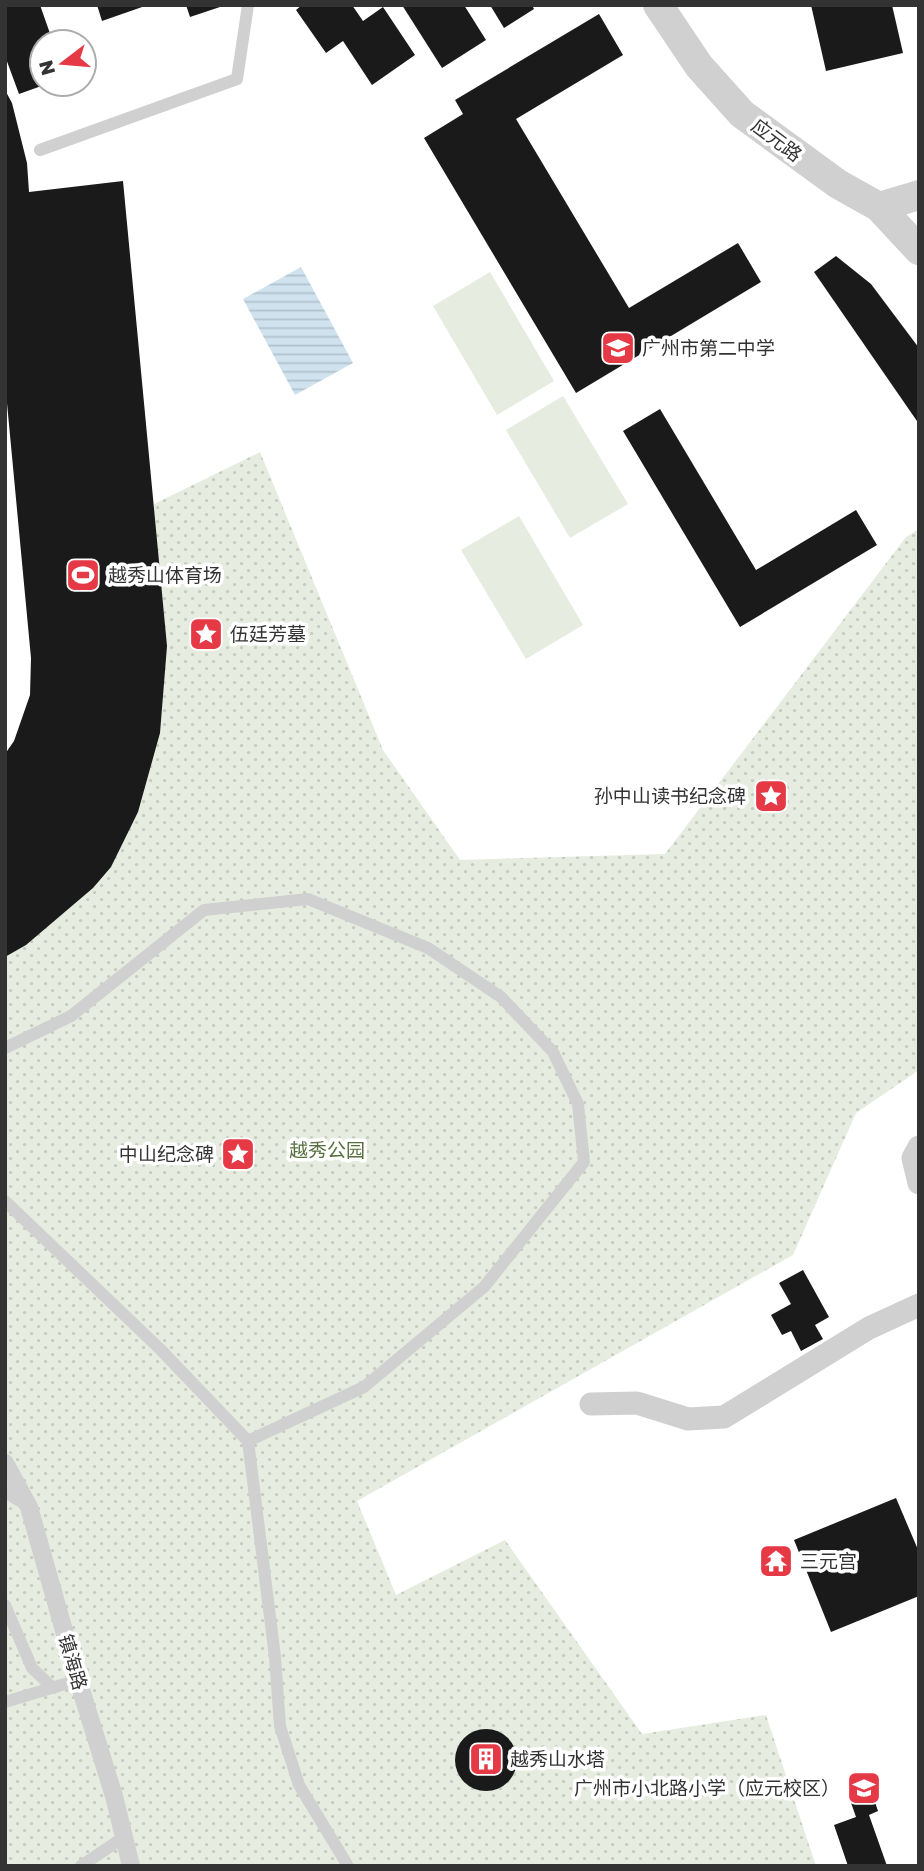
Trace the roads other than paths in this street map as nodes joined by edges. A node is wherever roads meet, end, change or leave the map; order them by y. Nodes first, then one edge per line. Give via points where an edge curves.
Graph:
1 (248, 5) edge
2 (657, 5) edge
3 (40, 150) dead end
4 (919, 195) edge
5 (879, 207) junction
6 (919, 250) edge
7 (5, 1048) edge
8 (919, 1147) edge
9 (919, 1183) edge
10 (5, 1201) edge
11 (919, 1304) edge
12 (591, 1404) dead end
13 (248, 1441) junction
14 (5, 1463) edge
15 (5, 1492) edge
16 (29, 1507) junction
17 (5, 1605) edge
18 (78, 1680) junction
19 (52, 1688) junction
20 (5, 1702) edge
21 (124, 1837) junction
22 (81, 1866) edge
23 (131, 1866) edge
24 (348, 1866) edge

1 - 3 lane via 237,79
2 - 5 street, 应元路 via 699,66 742,114 838,184
4 - 5 street
5 - 6 street, 应元路
7 - 13 lane via 71,1016 204,910 309,899 428,948 501,997 553,1052 578,1104 584,1162 484,1287 364,1387
8 - 9 street via 913,1158
10 - 13 lane via 160,1349
11 - 12 street via 869,1328 724,1416 688,1419 637,1403
13 - 24 lane via 280,1726 299,1785
14 - 16 street, 镇海路
15 - 16 lane
16 - 18 street, 镇海路
17 - 19 lane via 32,1668
18 - 19 lane
18 - 21 street, 镇海路
19 - 20 lane
21 - 22 lane
21 - 23 street, 镇海路

